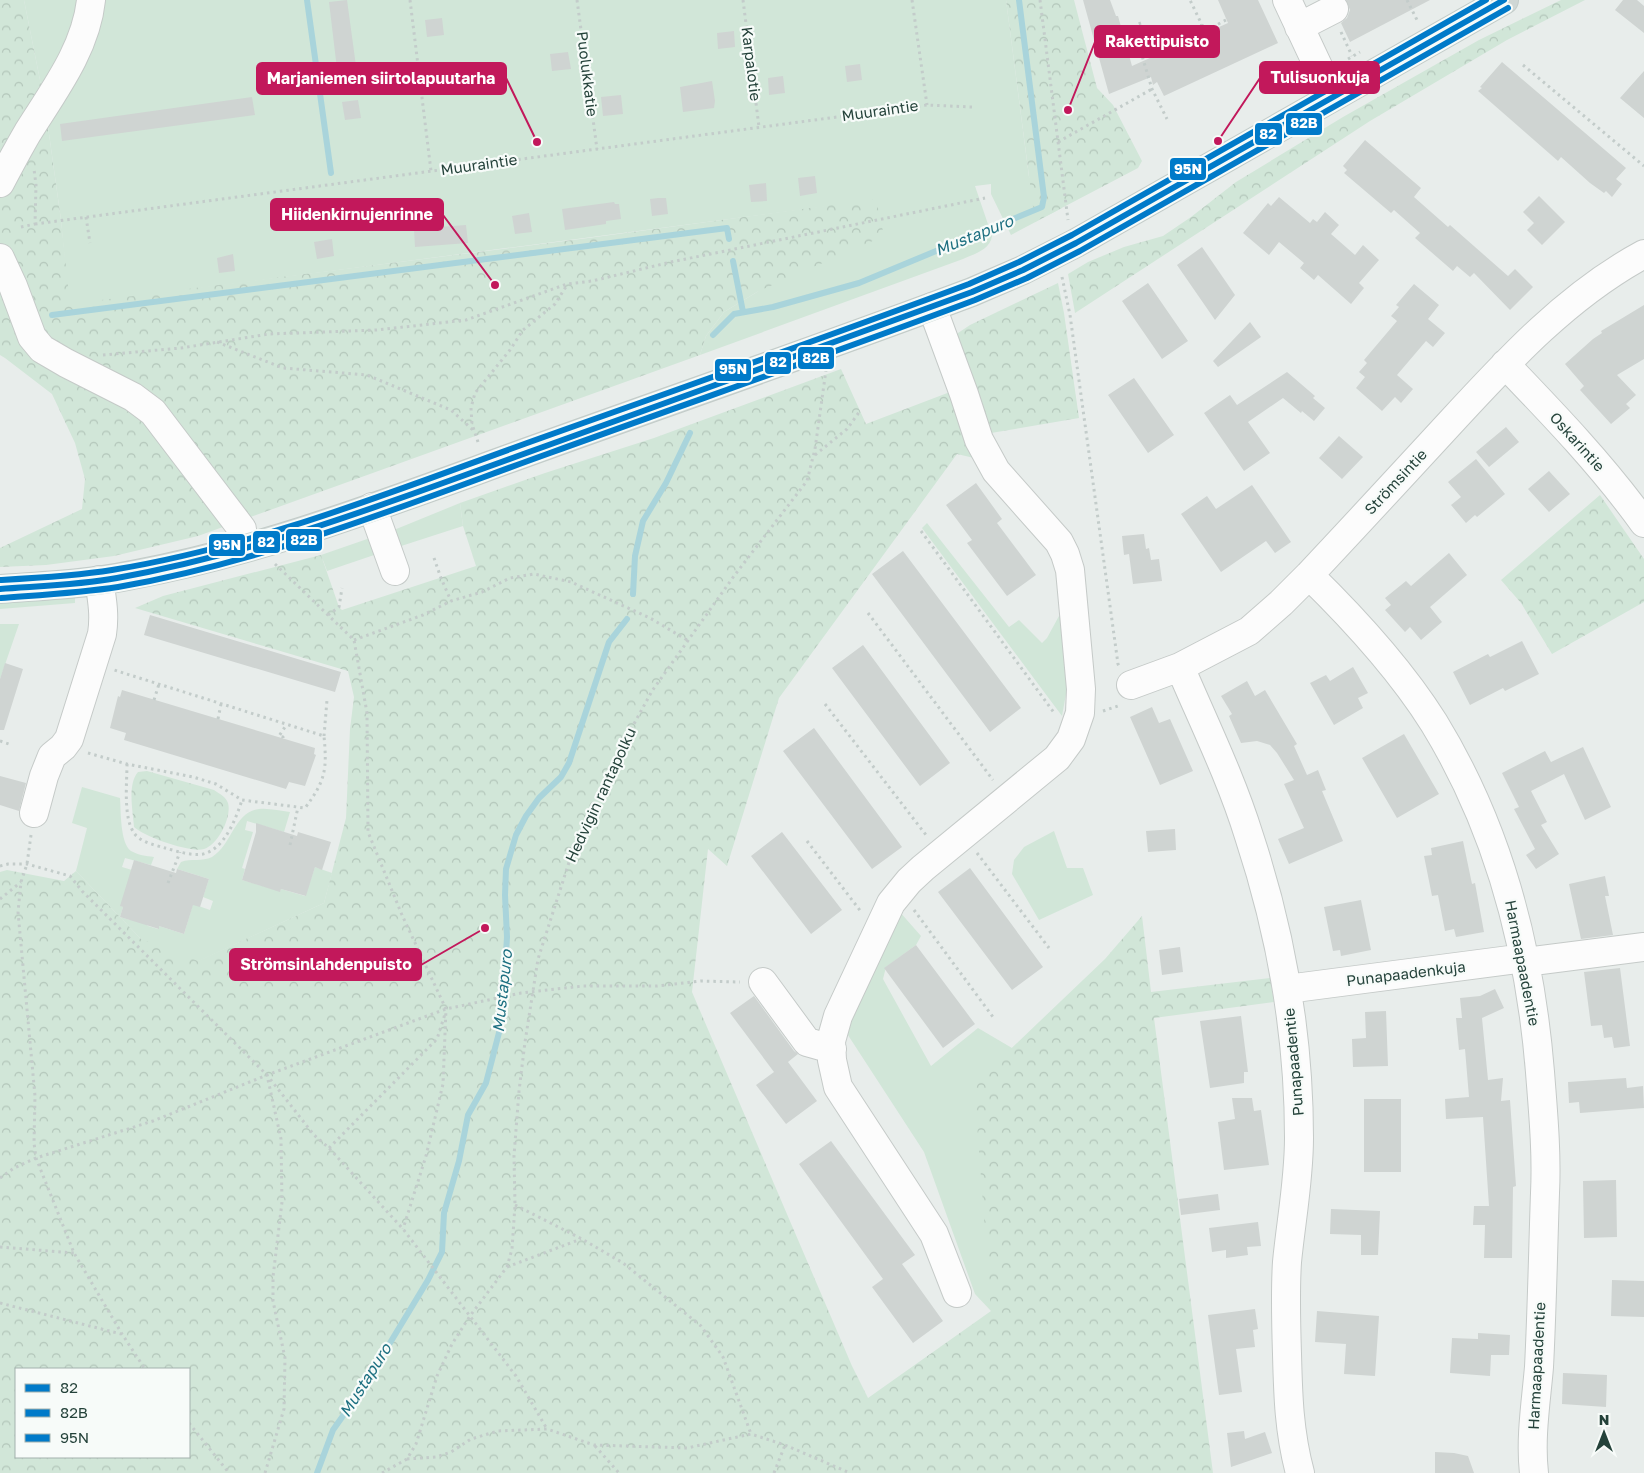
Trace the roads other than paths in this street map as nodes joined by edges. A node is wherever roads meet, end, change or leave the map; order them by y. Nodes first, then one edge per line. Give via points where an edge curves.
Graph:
1 (91, 0) edge
2 (1287, 0) edge
3 (1504, 0) edge
4 (1334, 9) dead end
5 (1299, 27) junction
6 (1332, 96) junction
7 (0, 183) edge
8 (1644, 254) edge
9 (0, 258) edge
10 (932, 307) junction
11 (1505, 364) junction
12 (372, 507) junction
13 (1644, 523) edge
14 (242, 529) dead end
15 (395, 571) dead end
16 (1309, 575) junction
17 (99, 580) junction
18 (0, 589) edge
19 (1180, 667) junction
20 (1131, 685) road end
21 (34, 813) dead end
22 (1644, 947) edge
23 (1525, 960) junction
24 (764, 982) road end
25 (1286, 989) junction
26 (832, 1049) junction
27 (957, 1293) dead end
28 (1300, 1473) edge
29 (1534, 1473) edge

1 - 7 street via 81,39 62,78
2 - 5 street
3 - 6 main road
4 - 5 street
5 - 6 street
6 - 10 main road via 1076,243 1022,270
8 - 11 street, Strömsintie via 1588,289
9 - 14 street via 32,337 42,349 133,397 153,412
10 - 12 main road
10 - 26 street via 979,440 996,471 1059,542 1065,554 1070,570 1081,689 1080,713 1066,748 1057,758 909,881 891,903 838,1016
11 - 13 street, Oskarintie via 1585,451
11 - 16 street, Strömsintie
12 - 15 street
12 - 17 main road via 203,560
16 - 19 street, Strömsintie via 1249,631
16 - 23 street, Harmaapaadentie via 1403,680 1433,721 1458,764 1501,867
17 - 18 main road
17 - 21 street via 104,612 102,634 69,739 52,756
19 - 20 street, Strömsintie
19 - 25 street, Punapaadentie via 1229,779 1250,837 1279,947
22 - 23 street, Punapaadenkuja
23 - 25 street, Punapaadenkuja
23 - 29 street, Harmaapaadentie via 1537,1036 1546,1189 1532,1459
24 - 26 street via 807,1042
25 - 28 street, Punapaadentie via 1295,1057 1299,1138 1285,1294 1289,1415
26 - 27 street via 838,1087 934,1234

